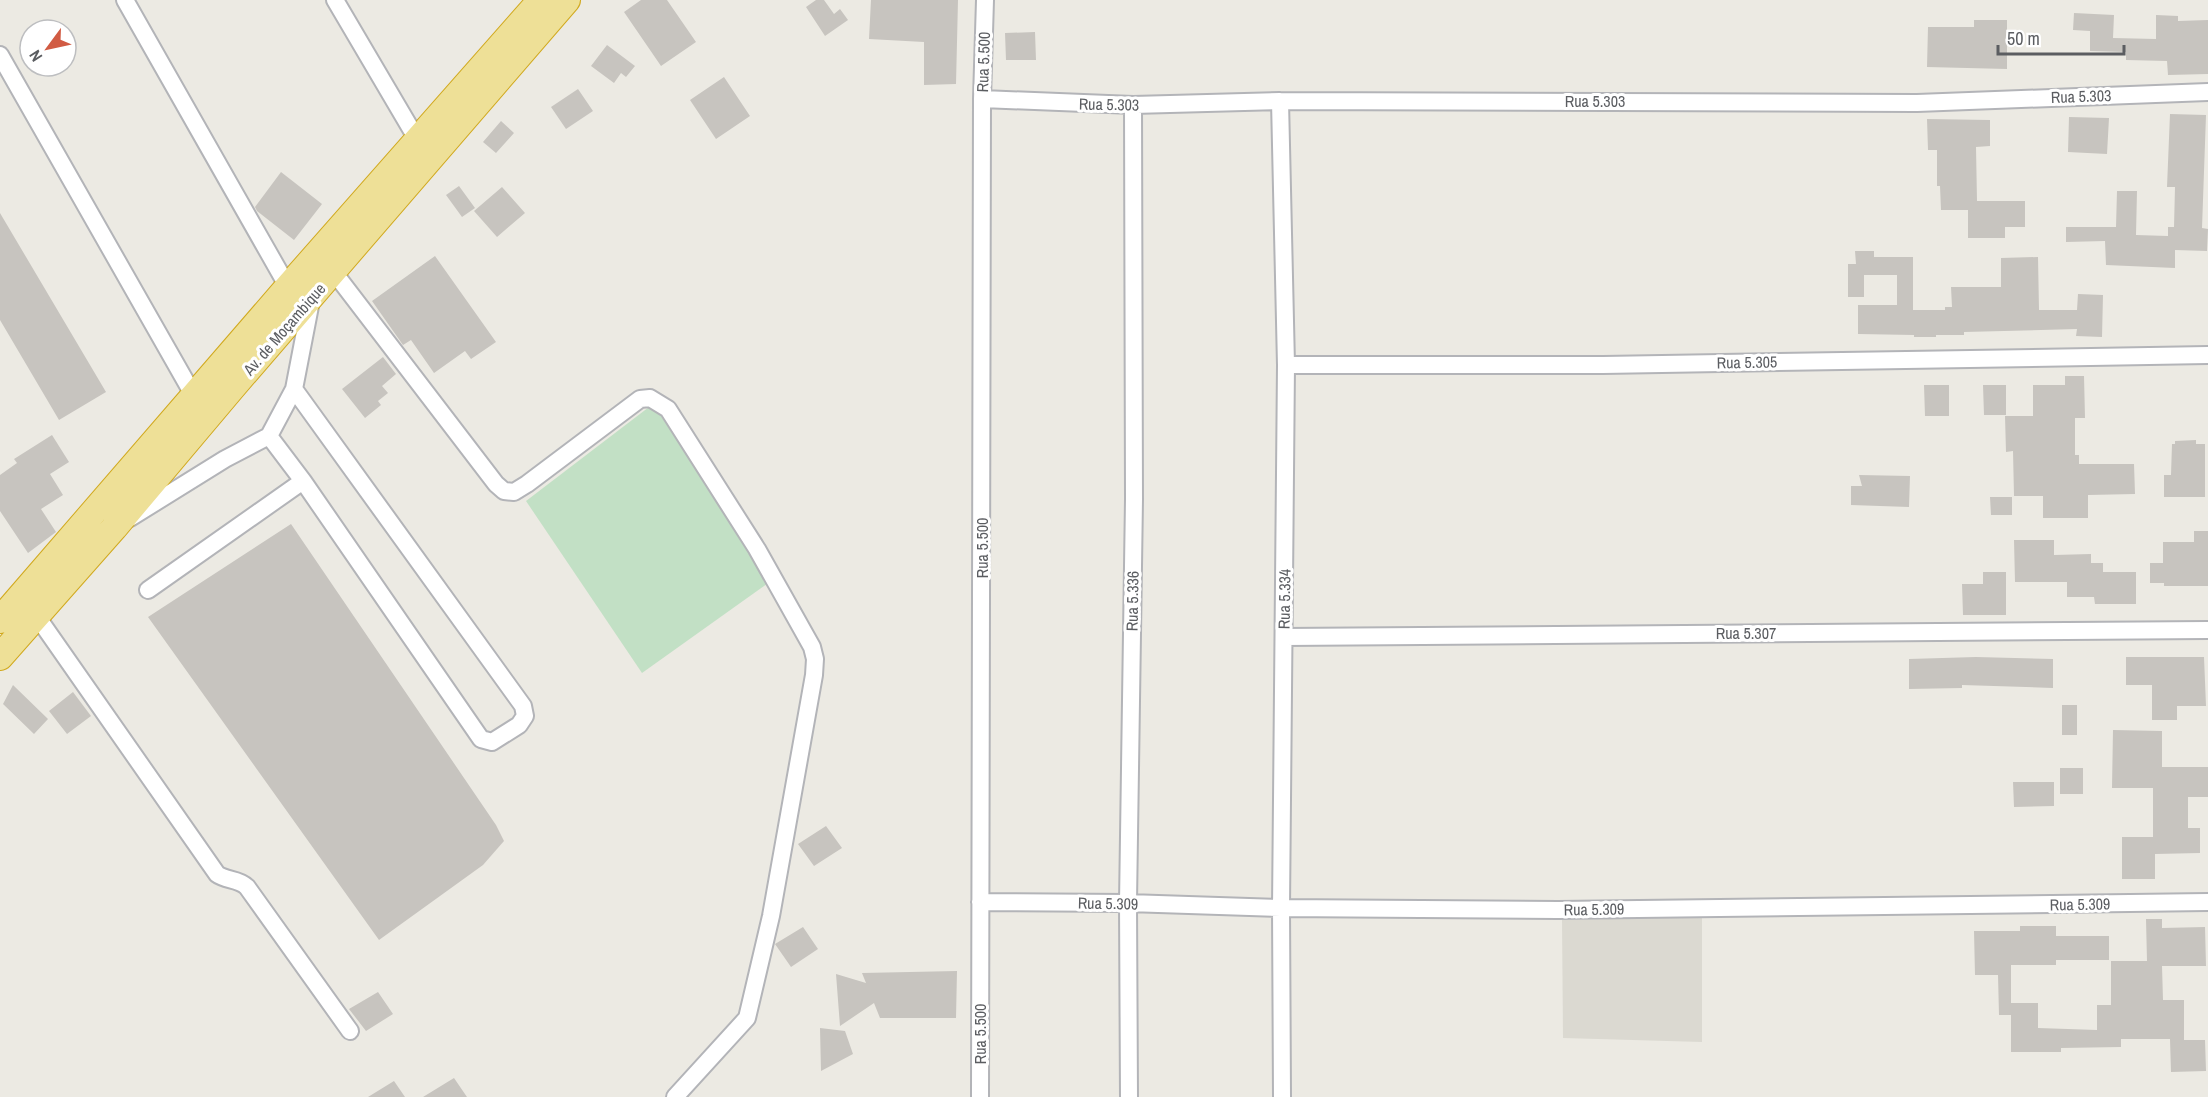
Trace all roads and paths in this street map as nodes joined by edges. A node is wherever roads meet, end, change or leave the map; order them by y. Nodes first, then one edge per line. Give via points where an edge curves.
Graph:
1 (125, 0) edge
2 (335, 0) edge
3 (541, 0) edge
4 (567, 0) edge
5 (985, 0) edge
6 (0, 55) edge
7 (2208, 92) edge
8 (982, 99) junction
9 (1280, 101) junction
10 (1133, 105) junction
11 (418, 141) junction
12 (333, 272) junction
13 (288, 287) junction
14 (312, 297) junction
15 (2208, 355) edge
16 (1286, 365) junction
17 (294, 389) junction
18 (194, 396) junction
19 (269, 436) junction
20 (303, 481) junction
21 (114, 528) junction
22 (148, 590) dead end
23 (36, 615) junction
24 (0, 620) edge
25 (2208, 630) edge
26 (1284, 637) junction
27 (0, 657) edge
28 (980, 902) junction
29 (2208, 902) edge
30 (1128, 903) junction
31 (1281, 908) junction
32 (350, 1031) dead end
33 (675, 1097) edge
34 (980, 1097) edge
35 (1129, 1097) edge
36 (1282, 1097) edge

1 - 13 street
2 - 11 street
3 - 11 highway, Av. de Moçambique
4 - 12 highway, Av. de Moçambique
5 - 8 street, Rua 5.500
6 - 18 street
7 - 9 street, Rua 5.303 via 1917,103
8 - 10 street, Rua 5.303
8 - 28 street, Rua 5.500
9 - 10 street, Rua 5.303
9 - 16 street, Rua 5.334
10 - 30 street, Rua 5.336 via 1134,499
11 - 13 highway, Av. de Moçambique
12 - 14 highway, Av. de Moçambique
12 - 33 street via 504,490 514,492 527,484 640,399 650,398 668,409 757,549 812,647 814,675 771,916 747,1018
13 - 18 highway, Av. de Moçambique
14 - 17 street
14 - 21 highway, Av. de Moçambique
15 - 16 street, Rua 5.305
16 - 26 street, Rua 5.334
17 - 19 street
17 - 20 street via 523,706 525,716 519,724 492,742 482,739
18 - 24 highway, Av. de Moçambique
19 - 20 street
19 - 21 street
20 - 22 street
21 - 23 highway, Av. de Moçambique
23 - 27 highway, Av. de Moçambique
23 - 32 street via 217,874 247,887
25 - 26 street, Rua 5.307
26 - 31 street, Rua 5.334
28 - 30 street, Rua 5.309
28 - 34 street, Rua 5.500
29 - 31 street, Rua 5.309 via 1558,910
30 - 31 street, Rua 5.309
30 - 35 street, Rua 5.336
31 - 36 street, Rua 5.334

